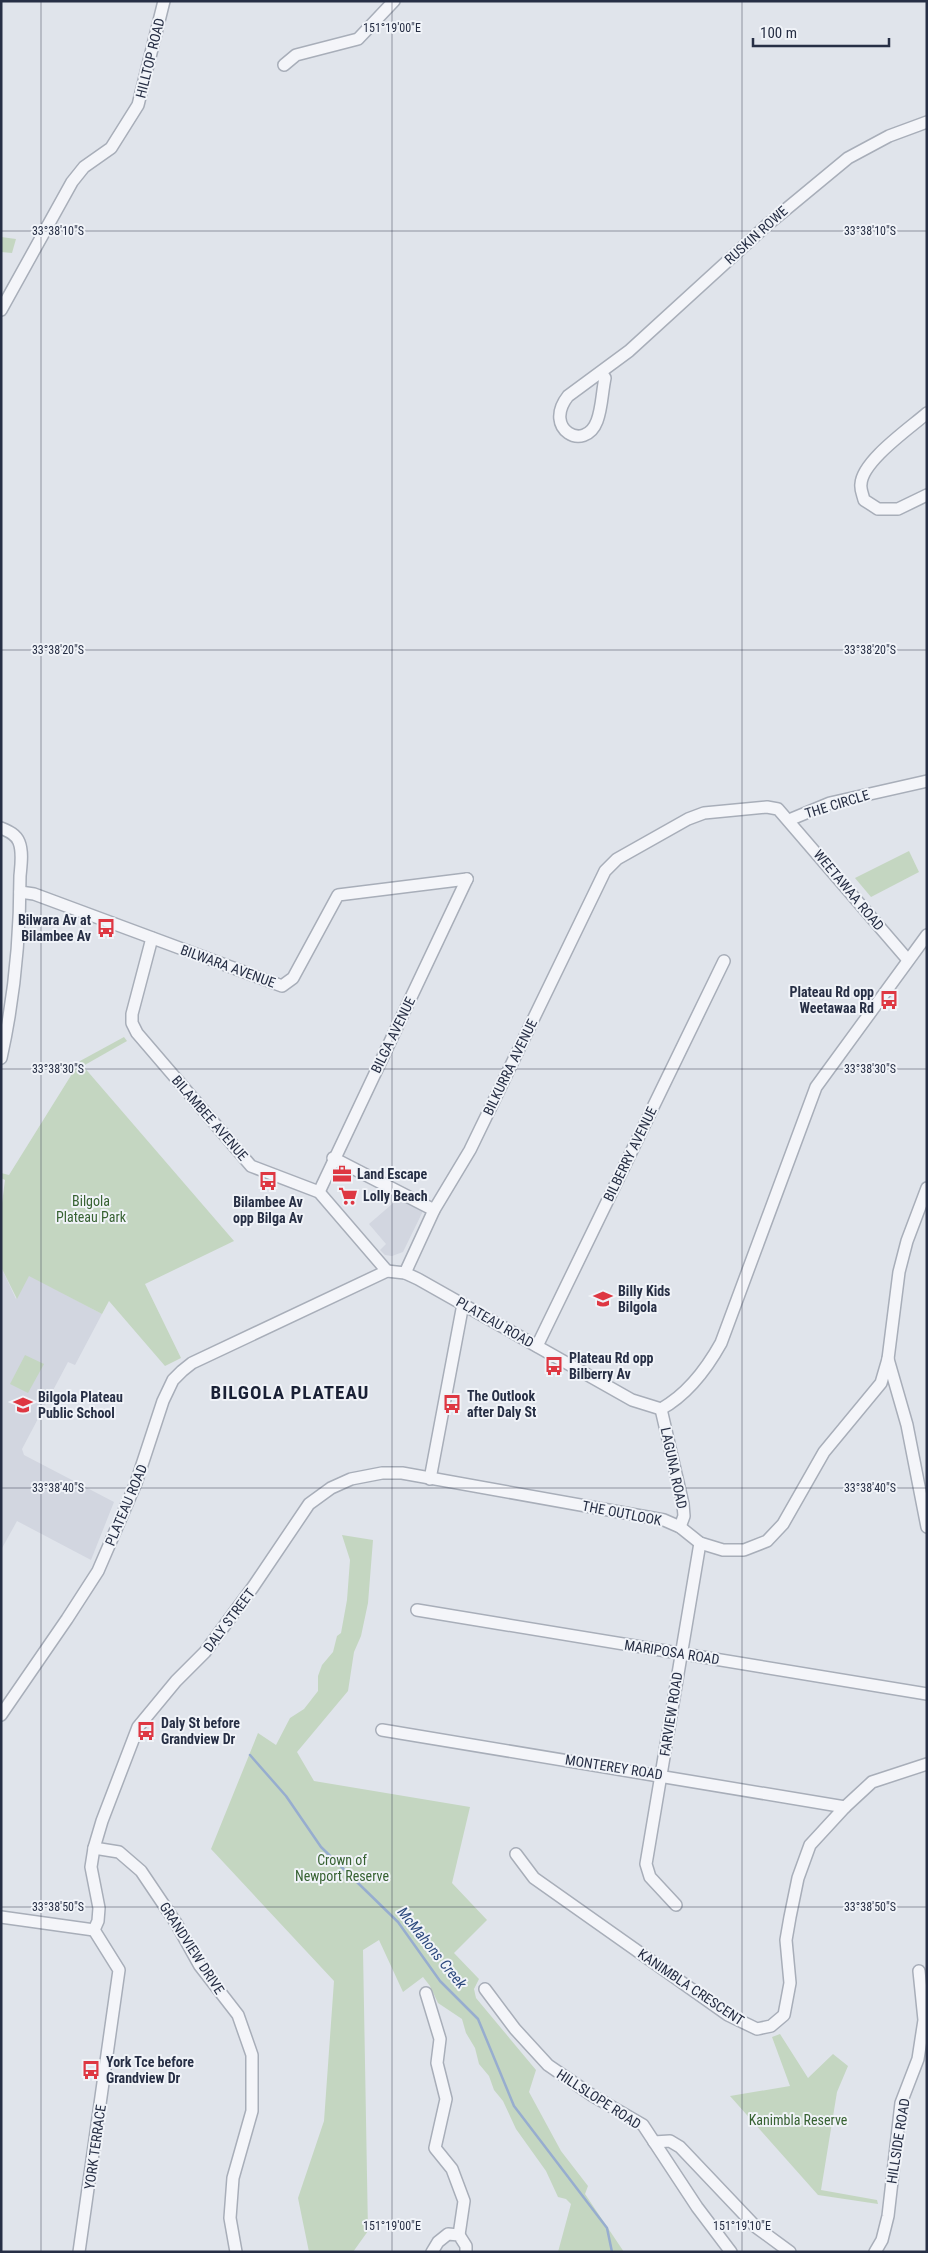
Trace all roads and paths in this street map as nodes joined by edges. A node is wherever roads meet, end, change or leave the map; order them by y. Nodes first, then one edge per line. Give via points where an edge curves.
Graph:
1 (164, 1) edge
2 (394, 1) edge
3 (284, 65) dead end
4 (927, 122) edge
5 (1, 310) edge
6 (601, 372) junction
7 (927, 413) edge
8 (927, 494) edge
9 (927, 781) edge
10 (789, 820) junction
11 (1, 828) edge
12 (615, 862) joint
13 (467, 879) joint
14 (20, 892) junction
15 (927, 935) edge
16 (152, 938) junction
17 (908, 960) junction
18 (724, 961) dead end
19 (1, 1058) edge
20 (333, 1158) junction
21 (927, 1188) edge
22 (319, 1192) junction
23 (434, 1210) junction
24 (387, 1271) junction
25 (405, 1273) junction
26 (463, 1304) junction
27 (537, 1346) junction
28 (888, 1360) junction
29 (661, 1409) junction
30 (430, 1479) junction
31 (680, 1527) junction
32 (927, 1527) edge
33 (700, 1543) junction
34 (417, 1610) dead end
35 (681, 1653) junction
36 (927, 1694) edge
37 (1, 1715) edge
38 (382, 1730) dead end
39 (927, 1764) edge
40 (661, 1775) junction
41 (845, 1807) junction
42 (94, 1848) junction
43 (516, 1854) dead end
44 (676, 1905) dead end
45 (1, 1917) edge
46 (94, 1930) junction
47 (919, 1971) dead end
48 (485, 1989) dead end
49 (426, 1993) dead end
50 (654, 2142) junction
51 (459, 2236) junction
52 (79, 2252) edge
53 (236, 2252) edge
54 (432, 2252) edge
55 (466, 2252) edge
56 (731, 2252) edge
57 (790, 2252) edge
58 (875, 2252) edge

1 - 5 street, HILLTOP ROAD via 138,105 111,148 84,167 72,182
2 - 3 street via 358,39 296,55
4 - 6 street, RUSKIN ROWE via 889,136 848,158
6 - 6 street, RUSKIN ROWE via 604,378 597,422 587,434 568,434 560,424 562,406 568,396
7 - 8 street via 875,458 860,484 864,500 878,509 898,509
9 - 10 street, THE CIRCLE via 830,803
10 - 12 street, THE CIRCLE via 773,808 704,813
10 - 17 street, WEETAWAA ROAD
11 - 14 street via 12,833 21,849
12 - 23 street, BILKURRA AVENUE via 605,871 470,1150
13 - 16 street, BILWARA AVENUE via 338,895 293,978 282,986
13 - 20 street, BILGA AVENUE
14 - 16 street, BILWARA AVENUE via 34,894
14 - 19 street via 9,1021
15 - 17 street
16 - 22 street, BILAMBEE AVENUE via 132,1014 137,1033 251,1166
17 - 29 street via 816,1087 714,1357 683,1394
18 - 27 street, BILBERRY AVENUE
20 - 22 street, BILGA AVENUE
20 - 23 street
21 - 28 street, THE OUTLOOK via 899,1272
22 - 24 street, BILAMBEE AVENUE
23 - 25 street, BILKURRA AVENUE
24 - 25 street, PLATEAU ROAD
24 - 37 street, PLATEAU ROAD via 192,1363 173,1380 136,1484 98,1570
25 - 26 street, PLATEAU ROAD
26 - 27 street, PLATEAU ROAD
26 - 30 street
27 - 29 street, PLATEAU ROAD via 632,1400
28 - 32 street via 908,1425
28 - 33 street, THE OUTLOOK via 881,1383 824,1452 783,1524 767,1541 744,1550 723,1550
29 - 31 street, LAGUNA ROAD via 683,1504 684,1516
30 - 31 street, THE OUTLOOK via 642,1515
30 - 42 street, DALY STREET via 402,1473 351,1478 309,1504 206,1652 176,1681 138,1727
31 - 33 street, THE OUTLOOK
33 - 35 street, FARVIEW ROAD
34 - 35 street, MARIPOSA ROAD
35 - 36 street, MARIPOSA ROAD
35 - 40 street, FARVIEW ROAD
38 - 40 street, MONTEREY ROAD
39 - 41 street, KANIMBLA CRESCENT via 872,1782
40 - 41 street, MONTEREY ROAD
40 - 44 street, FARVIEW ROAD via 646,1864 650,1877
41 - 43 street, KANIMBLA CRESCENT via 810,1845 798,1878 786,1940 790,1983 784,2015 771,2026 757,2029 728,2015 534,1878
42 - 46 street via 91,1867 99,1908
42 - 53 street, GRANDVIEW DRIVE via 119,1852 141,1871 200,1966 238,2015 252,2055 252,2111 233,2178 230,2218
45 - 46 street
46 - 52 street, YORK TERRACE via 119,1970
47 - 58 street, HILLSIDE ROAD via 924,2020 918,2059 901,2103 888,2216 882,2240
48 - 50 street, HILLSLOPE ROAD via 548,2065 643,2125
49 - 51 street via 440,2039 437,2063 446,2099 435,2148 452,2169 464,2201
50 - 56 street
50 - 57 street via 670,2142 680,2147 756,2227
51 - 54 street via 448,2234
51 - 55 street

